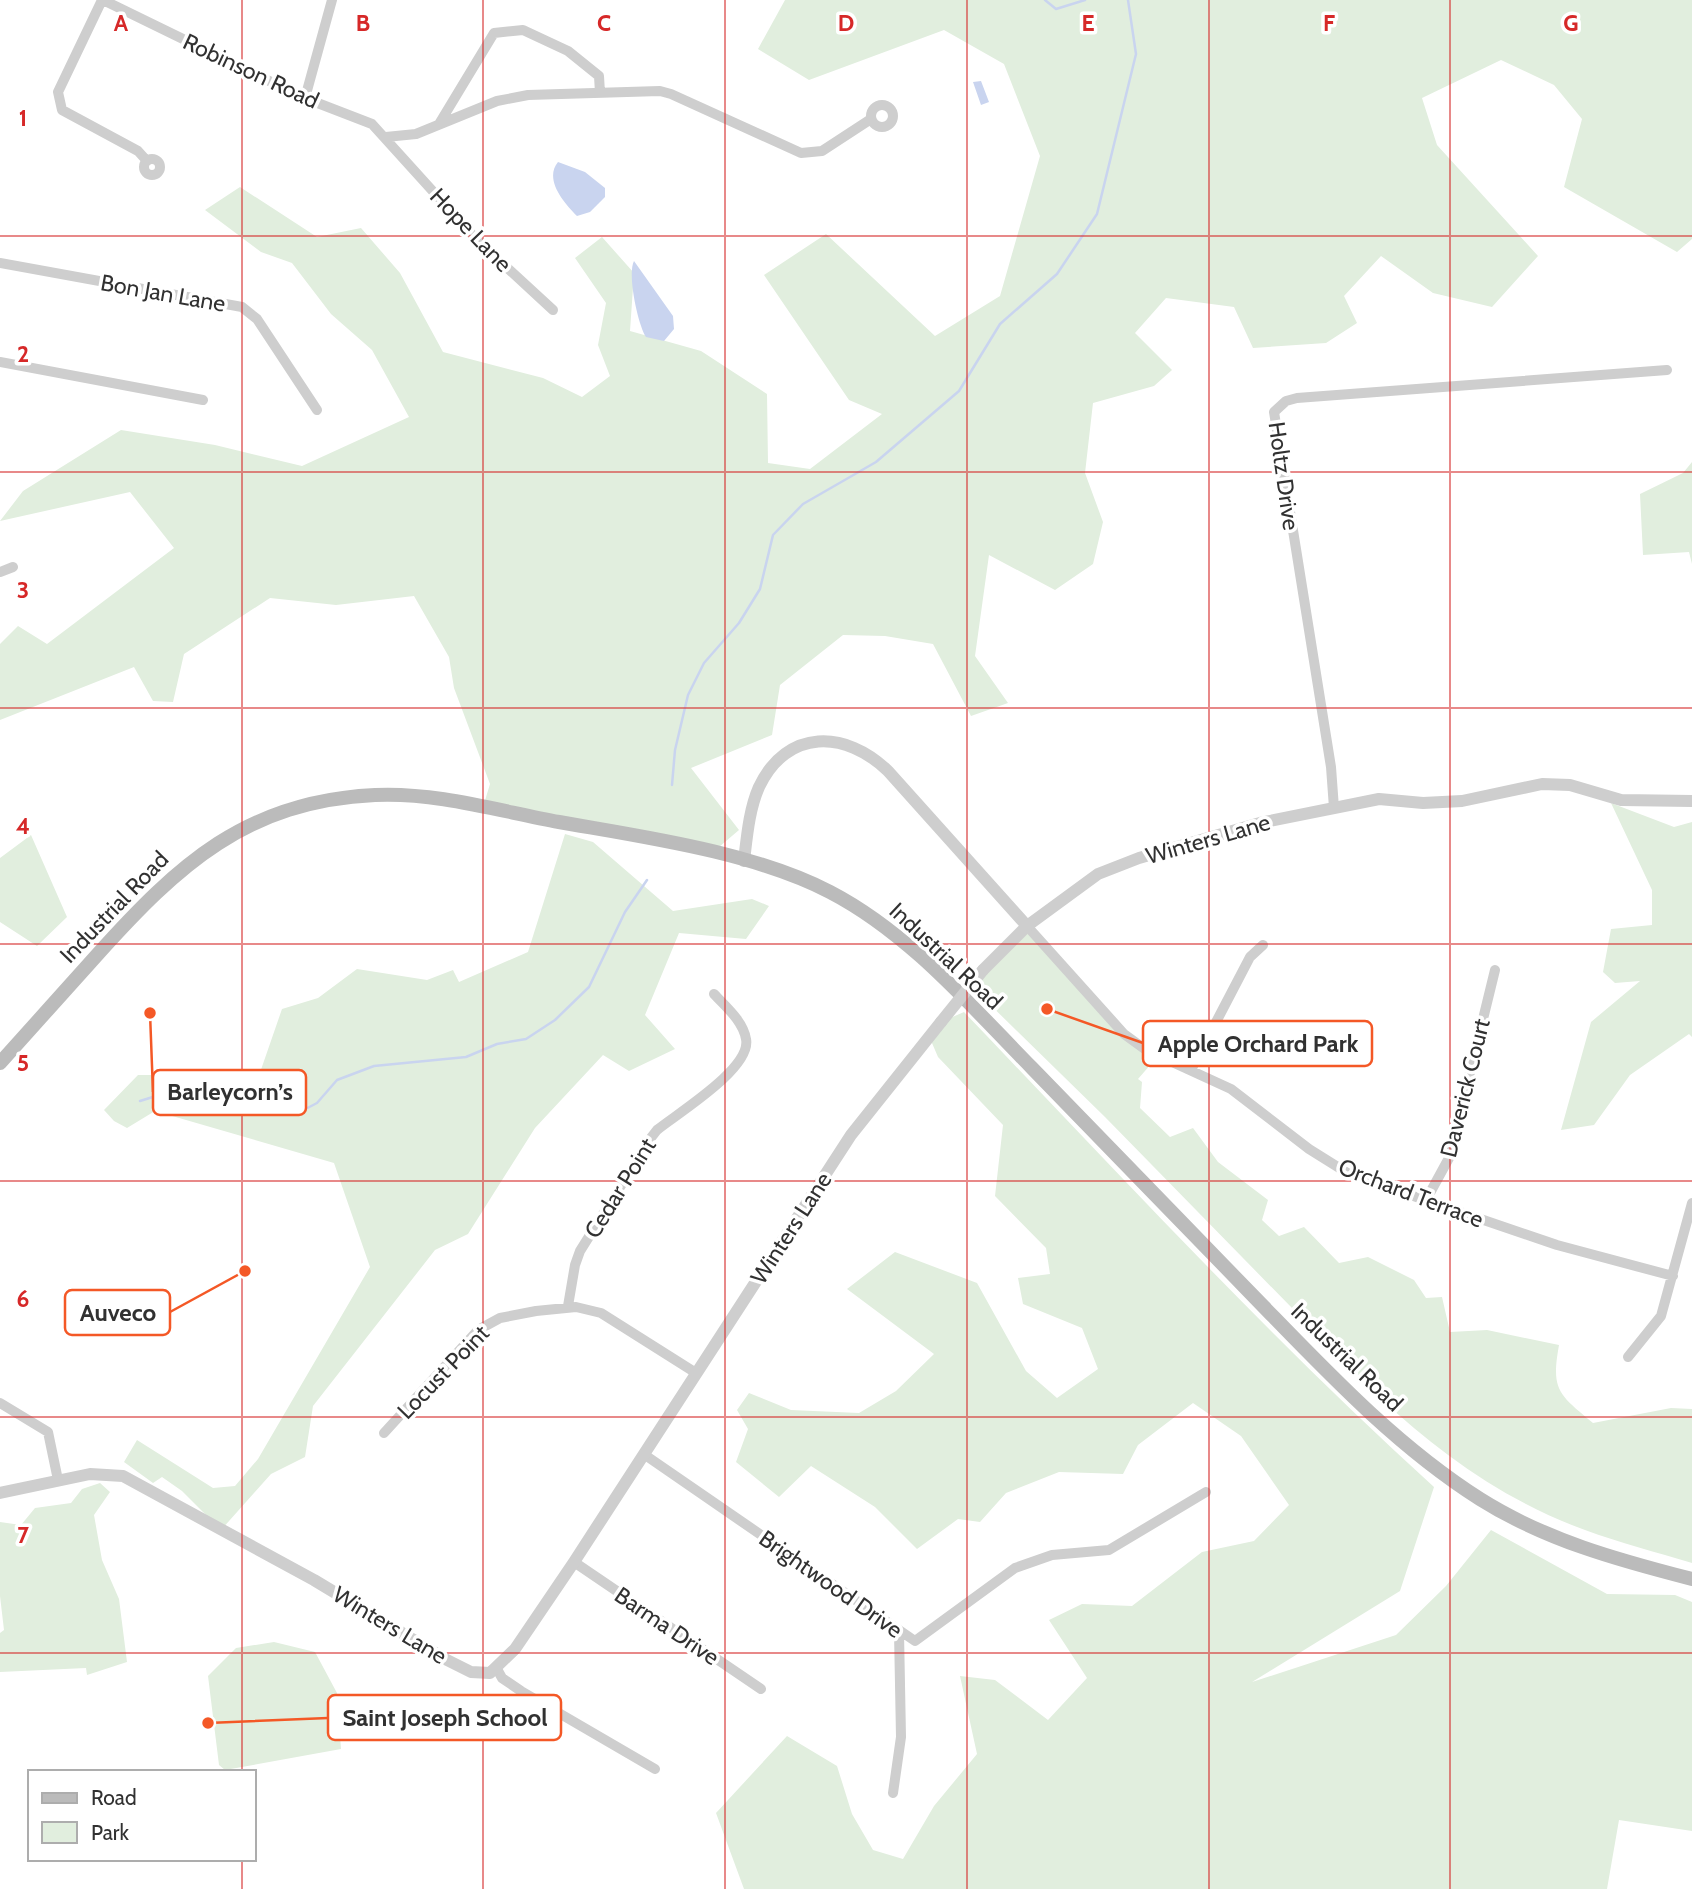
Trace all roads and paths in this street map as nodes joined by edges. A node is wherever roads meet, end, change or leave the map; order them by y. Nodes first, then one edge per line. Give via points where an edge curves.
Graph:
1 (102, 0) edge
2 (332, 0) edge
3 (600, 93) junction
4 (305, 98) junction
5 (871, 119) dead end
6 (439, 124) junction
7 (386, 137) junction
8 (394, 146) joint
9 (146, 160) dead end
10 (0, 264) edge
11 (553, 310) dead end
12 (0, 362) edge
13 (1667, 370) dead end
14 (203, 400) dead end
15 (317, 410) dead end
16 (13, 567) dead end
17 (0, 572) edge
18 (1692, 801) edge
19 (1334, 808) junction
20 (744, 861) junction
21 (1027, 926) junction
22 (1263, 945) dead end
23 (1495, 970) dead end
24 (715, 994) dead end
25 (0, 1063) edge
26 (1191, 1070) junction
27 (1425, 1202) junction
28 (1692, 1203) edge
29 (1673, 1276) junction
30 (568, 1306) junction
31 (1628, 1357) dead end
32 (696, 1373) junction
33 (0, 1403) edge
34 (384, 1433) dead end
35 (645, 1455) junction
36 (58, 1480) junction
37 (1206, 1492) dead end
38 (0, 1493) edge
39 (574, 1562) junction
40 (1692, 1579) edge
41 (899, 1632) junction
42 (497, 1669) junction
43 (761, 1689) dead end
44 (655, 1769) dead end
45 (893, 1794) dead end

1 - 4 street, Robinson Road
1 - 9 street via 58,92 58,102 62,110 138,151
2 - 4 street
3 - 5 street via 671,94 801,153 822,150
3 - 6 street via 505,99
3 - 6 street via 599,76 568,51 523,30 494,33
4 - 7 street, Robinson Road via 366,120
6 - 7 street via 416,134
7 - 8 street, Robinson Road
8 - 11 street, Hope Lane via 477,240
10 - 15 street, Bon Jan Lane via 242,307 257,319
12 - 14 street
13 - 19 street, Holtz Drive via 1297,398 1274,412
16 - 17 street
18 - 19 street, Winters Lane via 1621,800 1560,784 1462,801 1379,799
19 - 21 street, Winters Lane via 1222,833 1114,867 1085,881
20 - 21 street via 753,806 771,768 796,748 811,743 852,744 888,771
20 - 25 main road, Industrial Road via 418,798 379,795 305,805 224,839 176,873 143,903
20 - 40 main road, Industrial Road via 830,892 904,942 1311,1356 1413,1451 1482,1500 1541,1531 1620,1561
21 - 26 street, Orchard Terrace via 1124,1034 1146,1050
21 - 32 street, Winters Lane, bridge via 983,970 851,1135
22 - 26 street via 1250,957
23 - 27 street, Daverick Court via 1449,1158
24 - 30 street, Cedar Point via 744,1030 747,1045 743,1059 650,1139 580,1251
26 - 27 street, Orchard Terrace via 1231,1089 1349,1174
27 - 29 street, Orchard Terrace
28 - 29 street
29 - 31 street via 1658,1321
30 - 32 street, Locust Point via 601,1313
30 - 34 street, Locust Point via 487,1324
32 - 35 street, Winters Lane
33 - 36 street via 48,1432
35 - 39 street, Winters Lane
35 - 41 street, Brightwood Drive
36 - 38 street, Winters Lane
36 - 42 street, Winters Lane via 90,1474 123,1476 326,1587 445,1659 477,1674
37 - 41 street, Brightwood Drive via 1109,1550 1052,1555 1014,1567 921,1640
39 - 42 street, Winters Lane
39 - 43 street, Barma Drive
41 - 45 street via 901,1737
42 - 44 street via 521,1691

